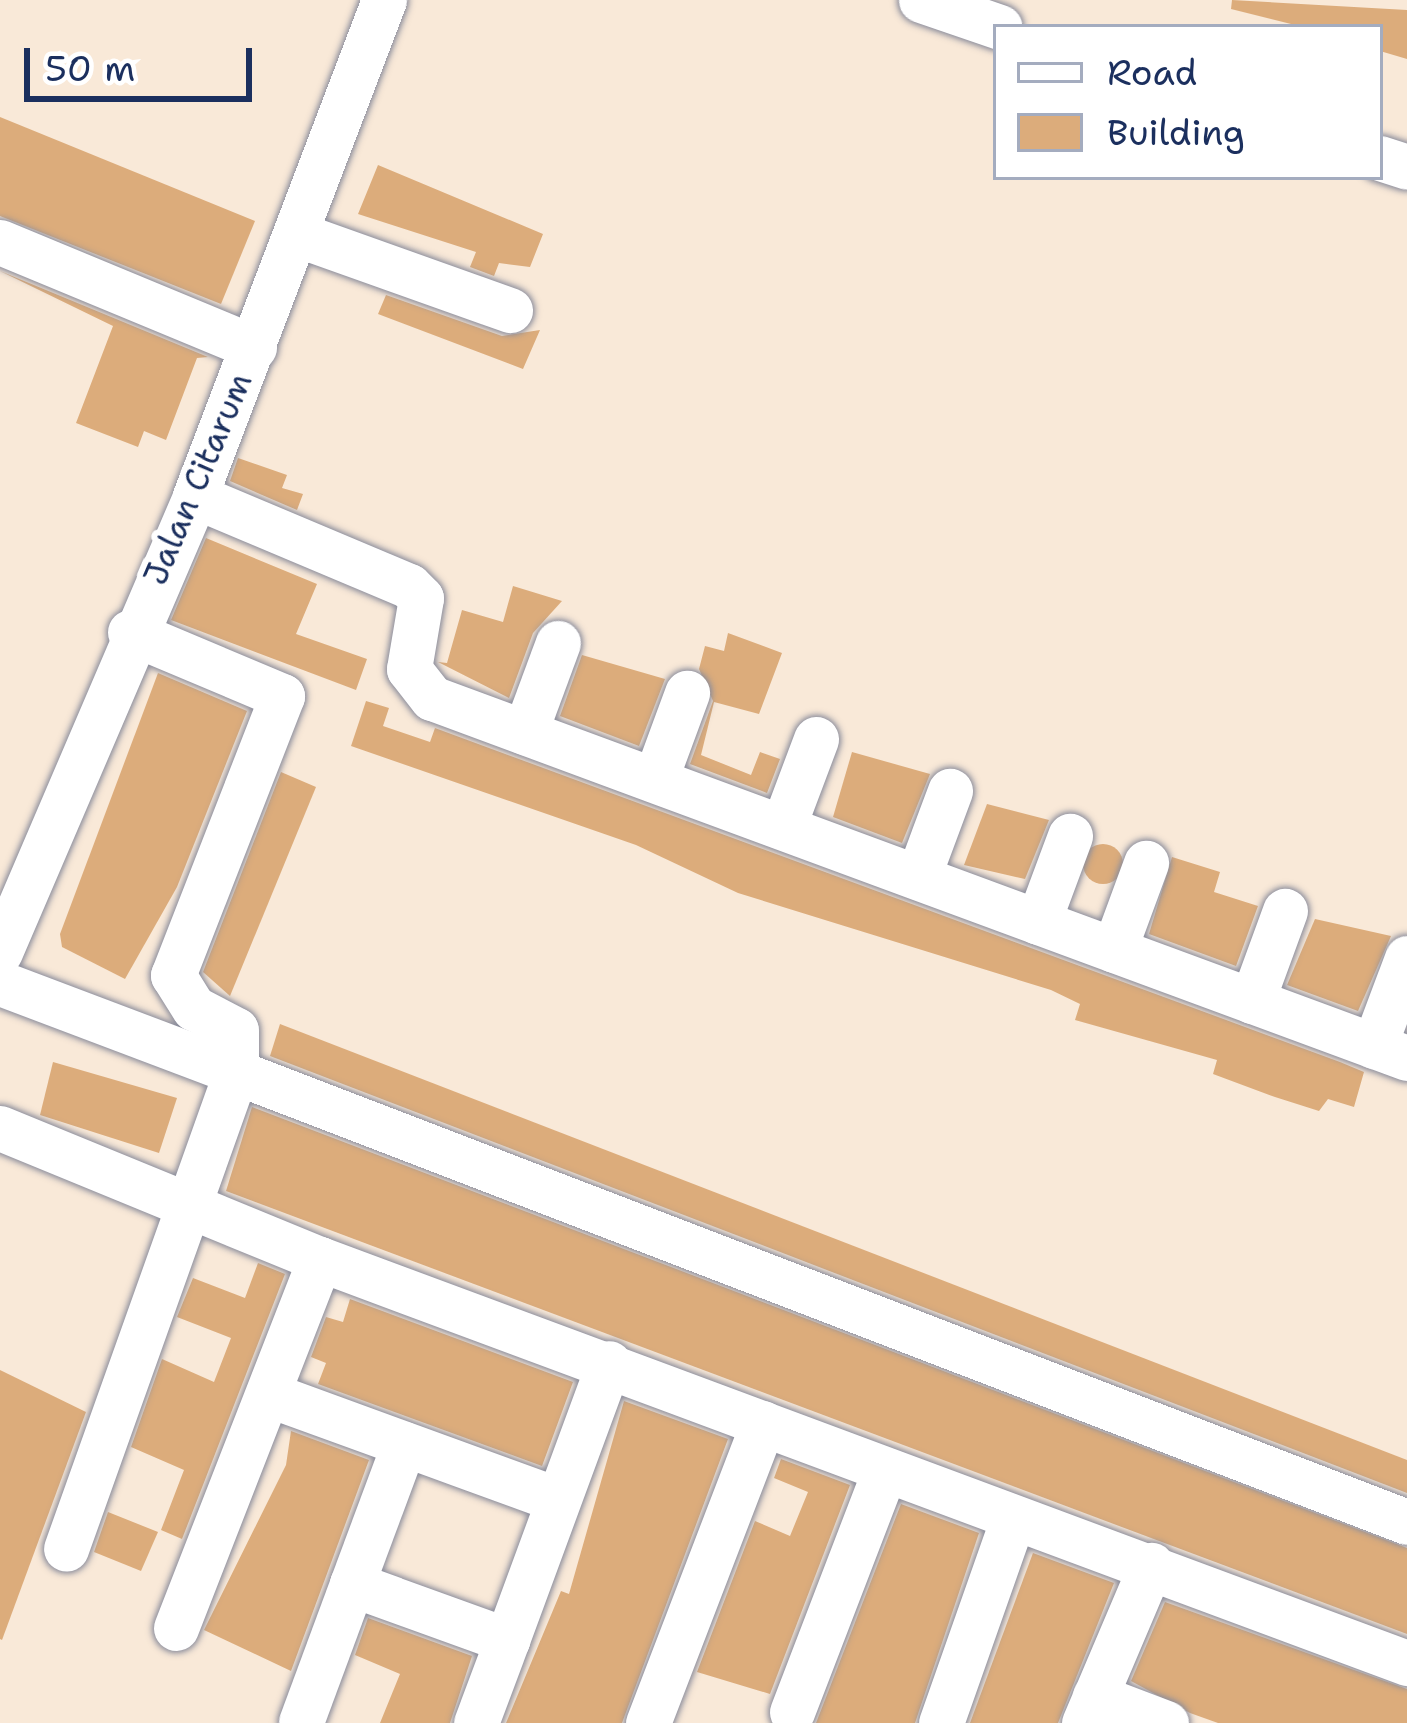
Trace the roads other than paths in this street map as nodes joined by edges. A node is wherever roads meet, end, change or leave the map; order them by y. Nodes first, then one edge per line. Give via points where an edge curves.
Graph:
1 (384, 0) edge
2 (921, 0) edge
3 (993, 25) edge
4 (299, 235) junction
5 (0, 242) edge
6 (511, 310) dead end
7 (254, 347) junction
8 (195, 496) junction
9 (130, 632) junction
10 (558, 643) dead end
11 (687, 693) dead end
12 (525, 732) junction
13 (816, 739) dead end
14 (655, 780) junction
15 (950, 791) dead end
16 (783, 827) junction
17 (1070, 836) dead end
18 (1146, 862) dead end
19 (918, 877) junction
20 (1285, 911) dead end
21 (1038, 922) junction
22 (2, 939) edge
23 (1114, 950) junction
24 (1407, 958) edge
25 (0, 983) edge
26 (1252, 1001) junction
27 (1391, 1052) edge
28 (236, 1072) junction
29 (0, 1128) edge
30 (194, 1207) junction
31 (320, 1259) junction
32 (609, 1363) junction
33 (273, 1396) junction
34 (763, 1423) junction
35 (404, 1444) junction
36 (884, 1472) junction
37 (558, 1500) junction
38 (1013, 1518) junction
39 (1407, 1522) edge
40 (66, 1549) dead end
41 (1151, 1564) junction
42 (352, 1584) junction
43 (176, 1628) dead end
44 (507, 1640) junction
45 (1407, 1663) edge
46 (1089, 1710) edge
47 (792, 1712) dead end
48 (492, 1719) edge
49 (302, 1722) edge
50 (648, 1723) edge
51 (941, 1723) edge
52 (1166, 1723) edge

1 - 4 street, Jalan Citarum
2 - 3 street
4 - 6 street
4 - 7 street, Jalan Citarum
5 - 7 street
7 - 8 street, Jalan Citarum
8 - 9 street, Jalan Citarum
8 - 12 street via 409,586 421,598 416,681
9 - 22 street, Jalan Citarum
9 - 28 street via 282,696 172,975 194,1008 236,1030
10 - 12 street
11 - 14 street
12 - 14 street
13 - 16 street
14 - 16 street
15 - 19 street
16 - 19 street
17 - 21 street
18 - 23 street
19 - 21 street
20 - 26 street
21 - 23 street
23 - 26 street
24 - 27 street
25 - 28 street
26 - 27 street
28 - 30 street
28 - 39 street
29 - 30 street
30 - 31 street
30 - 40 street
31 - 32 street
31 - 33 street
32 - 34 street
32 - 37 street
33 - 35 street
33 - 43 street
34 - 36 street
34 - 50 street
35 - 37 street
35 - 42 street
36 - 38 street
36 - 47 street
37 - 44 street
38 - 41 street
38 - 51 street
41 - 45 street
41 - 46 street
42 - 44 street
42 - 49 street
44 - 48 street
46 - 52 street

